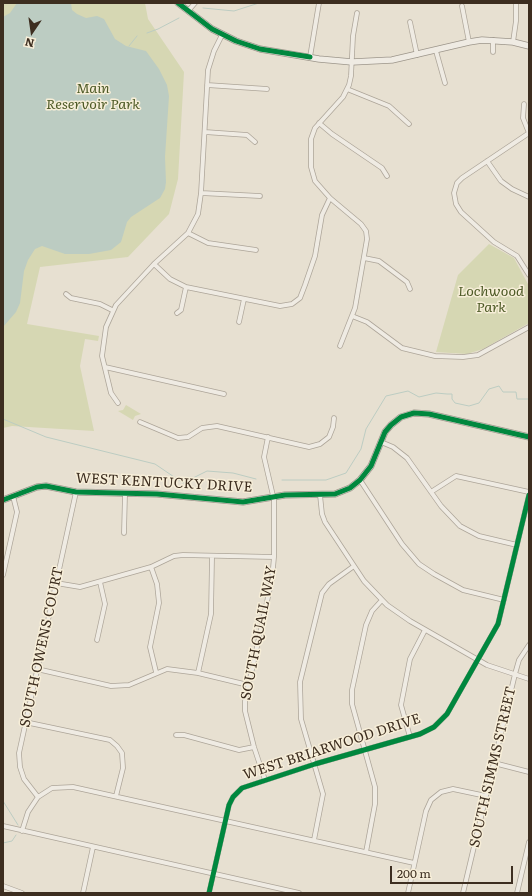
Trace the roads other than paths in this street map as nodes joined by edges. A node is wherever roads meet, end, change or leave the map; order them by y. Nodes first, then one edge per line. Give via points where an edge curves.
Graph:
1 (178, 3) edge
2 (195, 3) edge
3 (319, 3) edge
4 (516, 3) edge
5 (462, 6) dead end
6 (188, 11) junction
7 (357, 13) dead end
8 (410, 22) dead end
9 (222, 35) junction
10 (493, 40) junction
11 (469, 42) junction
12 (513, 42) junction
13 (529, 46) edge
14 (436, 51) junction
15 (493, 52) dead end
16 (417, 55) junction
17 (310, 57) junction
18 (352, 62) junction
19 (445, 83) dead end
20 (207, 85) junction
21 (347, 88) junction
22 (267, 89) dead end
23 (524, 104) dead end
24 (319, 123) junction
25 (410, 124) dead end
26 (205, 132) junction
27 (529, 133) edge
28 (255, 142) dead end
29 (487, 161) junction
30 (387, 176) dead end
31 (202, 193) junction
32 (260, 196) dead end
33 (529, 197) edge
34 (330, 198) junction
35 (188, 233) junction
36 (256, 250) dead end
37 (364, 258) junction
38 (154, 264) junction
39 (529, 274) edge
40 (186, 288) junction
41 (410, 289) dead end
42 (66, 294) dead end
43 (244, 299) junction
44 (112, 310) junction
45 (177, 314) dead end
46 (352, 316) junction
47 (239, 322) dead end
48 (529, 327) edge
49 (340, 346) dead end
50 (105, 367) junction
51 (224, 394) dead end
52 (118, 403) dead end
53 (334, 418) dead end
54 (140, 422) dead end
55 (268, 437) junction
56 (529, 437) edge
57 (381, 442) junction
58 (360, 480) junction
59 (76, 492) junction
60 (431, 492) junction
61 (529, 493) edge
62 (125, 494) junction
63 (320, 495) junction
64 (13, 496) junction
65 (273, 497) junction
66 (3, 500) edge
67 (124, 533) dead end
68 (517, 545) junction
69 (212, 557) junction
70 (274, 557) junction
71 (354, 566) junction
72 (151, 567) junction
73 (3, 575) edge
74 (100, 582) junction
75 (56, 583) junction
76 (382, 600) junction
77 (504, 600) junction
78 (425, 630) junction
79 (97, 640) dead end
80 (529, 645) edge
81 (478, 660) junction
82 (37, 669) junction
83 (156, 672) junction
84 (198, 673) junction
85 (515, 674) junction
86 (529, 679) edge
87 (248, 685) junction
88 (26, 722) junction
89 (176, 735) dead end
90 (410, 737) junction
91 (254, 748) junction
92 (365, 750) junction
93 (494, 763) junction
94 (315, 764) junction
95 (529, 772) edge
96 (264, 780) junction
97 (116, 796) junction
98 (486, 796) junction
99 (38, 797) junction
100 (225, 820) junction
101 (3, 826) edge
102 (22, 831) junction
103 (314, 840) junction
104 (529, 842) edge
105 (93, 847) junction
106 (366, 852) junction
107 (414, 863) junction
108 (213, 874) junction
109 (3, 886) edge
110 (22, 893) edge
111 (83, 893) edge
112 (209, 893) edge
113 (299, 893) edge
114 (408, 893) edge
115 (463, 893) edge
116 (517, 893) edge

1 - 6 street
2 - 6 street
3 - 17 street
4 - 12 street
5 - 11 street
6 - 9 street
7 - 18 street
8 - 16 street
9 - 17 street via 251,47
9 - 20 street via 210,60
10 - 11 street
10 - 12 street
10 - 15 street
11 - 14 street
12 - 13 street
14 - 16 street
14 - 19 street
16 - 18 street via 392,60
17 - 18 street
18 - 21 street via 352,76
20 - 22 street
20 - 26 street
21 - 24 street via 343,97
21 - 25 street via 389,106
23 - 27 street via 523,118
24 - 30 street via 382,168
24 - 34 street via 312,132 311,168 315,181
26 - 28 street via 247,135
26 - 31 street
27 - 29 street
29 - 33 street via 501,181
29 - 39 street via 457,183 454,193 456,204 468,219 494,242 517,256
31 - 32 street
31 - 35 street via 198,214
34 - 37 street via 366,231
34 - 43 street via 322,214 316,256 300,298 292,304 280,306
35 - 36 street via 200,241
35 - 38 street
37 - 41 street via 378,261 407,282
37 - 46 street
38 - 40 street via 170,279
38 - 44 street
40 - 43 street
40 - 45 street via 181,310
42 - 44 street via 71,298
43 - 47 street
44 - 50 street via 102,350
46 - 48 street via 367,322 402,348 434,356 478,355
46 - 49 street
50 - 51 street
50 - 52 street via 113,397
53 - 55 street via 329,438 314,447
54 - 55 street via 178,438 188,437 202,428 212,426
55 - 65 street, SOUTH QUAIL WAY via 264,457
56 - 57 street via 417,412 405,415 391,424
57 - 58 street
57 - 60 street via 393,447 407,458
58 - 63 street, WEST KENTUCKY DRIVE via 340,492
58 - 77 street via 402,544 419,564 463,590
59 - 62 street, WEST KENTUCKY DRIVE
59 - 64 street, WEST KENTUCKY DRIVE via 42,487
59 - 75 street, SOUTH OWENS COURT
60 - 61 street via 456,476
60 - 68 street via 449,516 470,531 489,539
61 - 68 street, WEST BRIARWOOD DRIVE
62 - 65 street, WEST KENTUCKY DRIVE via 157,494 243,502
62 - 67 street
63 - 65 street, WEST KENTUCKY DRIVE
63 - 71 street via 323,518
64 - 66 street, WEST KENTUCKY DRIVE
64 - 73 street via 17,512
65 - 70 street, SOUTH QUAIL WAY
68 - 77 street, WEST BRIARWOOD DRIVE
69 - 70 street
69 - 72 street via 174,556
69 - 84 street via 211,614
70 - 87 street, SOUTH QUAIL WAY via 272,579
71 - 76 street
71 - 94 street via 329,584 322,593 300,682 301,718
72 - 74 street
72 - 83 street via 157,584 159,603 150,647
74 - 75 street via 75,588
74 - 79 street via 105,604
75 - 82 street, SOUTH OWENS COURT
76 - 78 street via 400,615
76 - 92 street via 372,611 366,625 352,690 352,704
77 - 81 street, WEST BRIARWOOD DRIVE via 497,628
78 - 81 street
78 - 90 street via 410,659 401,705
80 - 85 street, SOUTH SIMMS STREET via 519,660
81 - 85 street via 496,669
81 - 90 street, WEST BRIARWOOD DRIVE via 444,718 430,729
82 - 83 street via 111,686 129,685
82 - 88 street, SOUTH OWENS COURT
83 - 84 street via 167,669
84 - 87 street
85 - 86 street
85 - 93 street, SOUTH SIMMS STREET
87 - 91 street, SOUTH QUAIL WAY via 245,711
88 - 97 street via 110,740 122,752 123,768
88 - 99 street, SOUTH OWENS COURT via 19,753 20,767 24,779
89 - 91 street via 239,750
90 - 92 street, WEST BRIARWOOD DRIVE
91 - 96 street, SOUTH QUAIL WAY
92 - 94 street, WEST BRIARWOOD DRIVE
92 - 106 street via 376,794
93 - 95 street
93 - 98 street, SOUTH SIMMS STREET
94 - 96 street, WEST BRIARWOOD DRIVE
94 - 103 street via 323,798
96 - 100 street, WEST BRIARWOOD DRIVE via 248,784 238,791 229,805
97 - 99 street via 61,786 48,790
97 - 100 street
98 - 107 street via 453,789 433,797 427,807
98 - 115 street, SOUTH SIMMS STREET
99 - 102 street via 32,803
100 - 103 street
100 - 108 street, WEST BRIARWOOD DRIVE
101 - 102 street
102 - 105 street
103 - 106 street
104 - 116 street
105 - 108 street
105 - 111 street
106 - 107 street
107 - 114 street
108 - 112 street, WEST BRIARWOOD DRIVE
108 - 113 street
109 - 110 street

